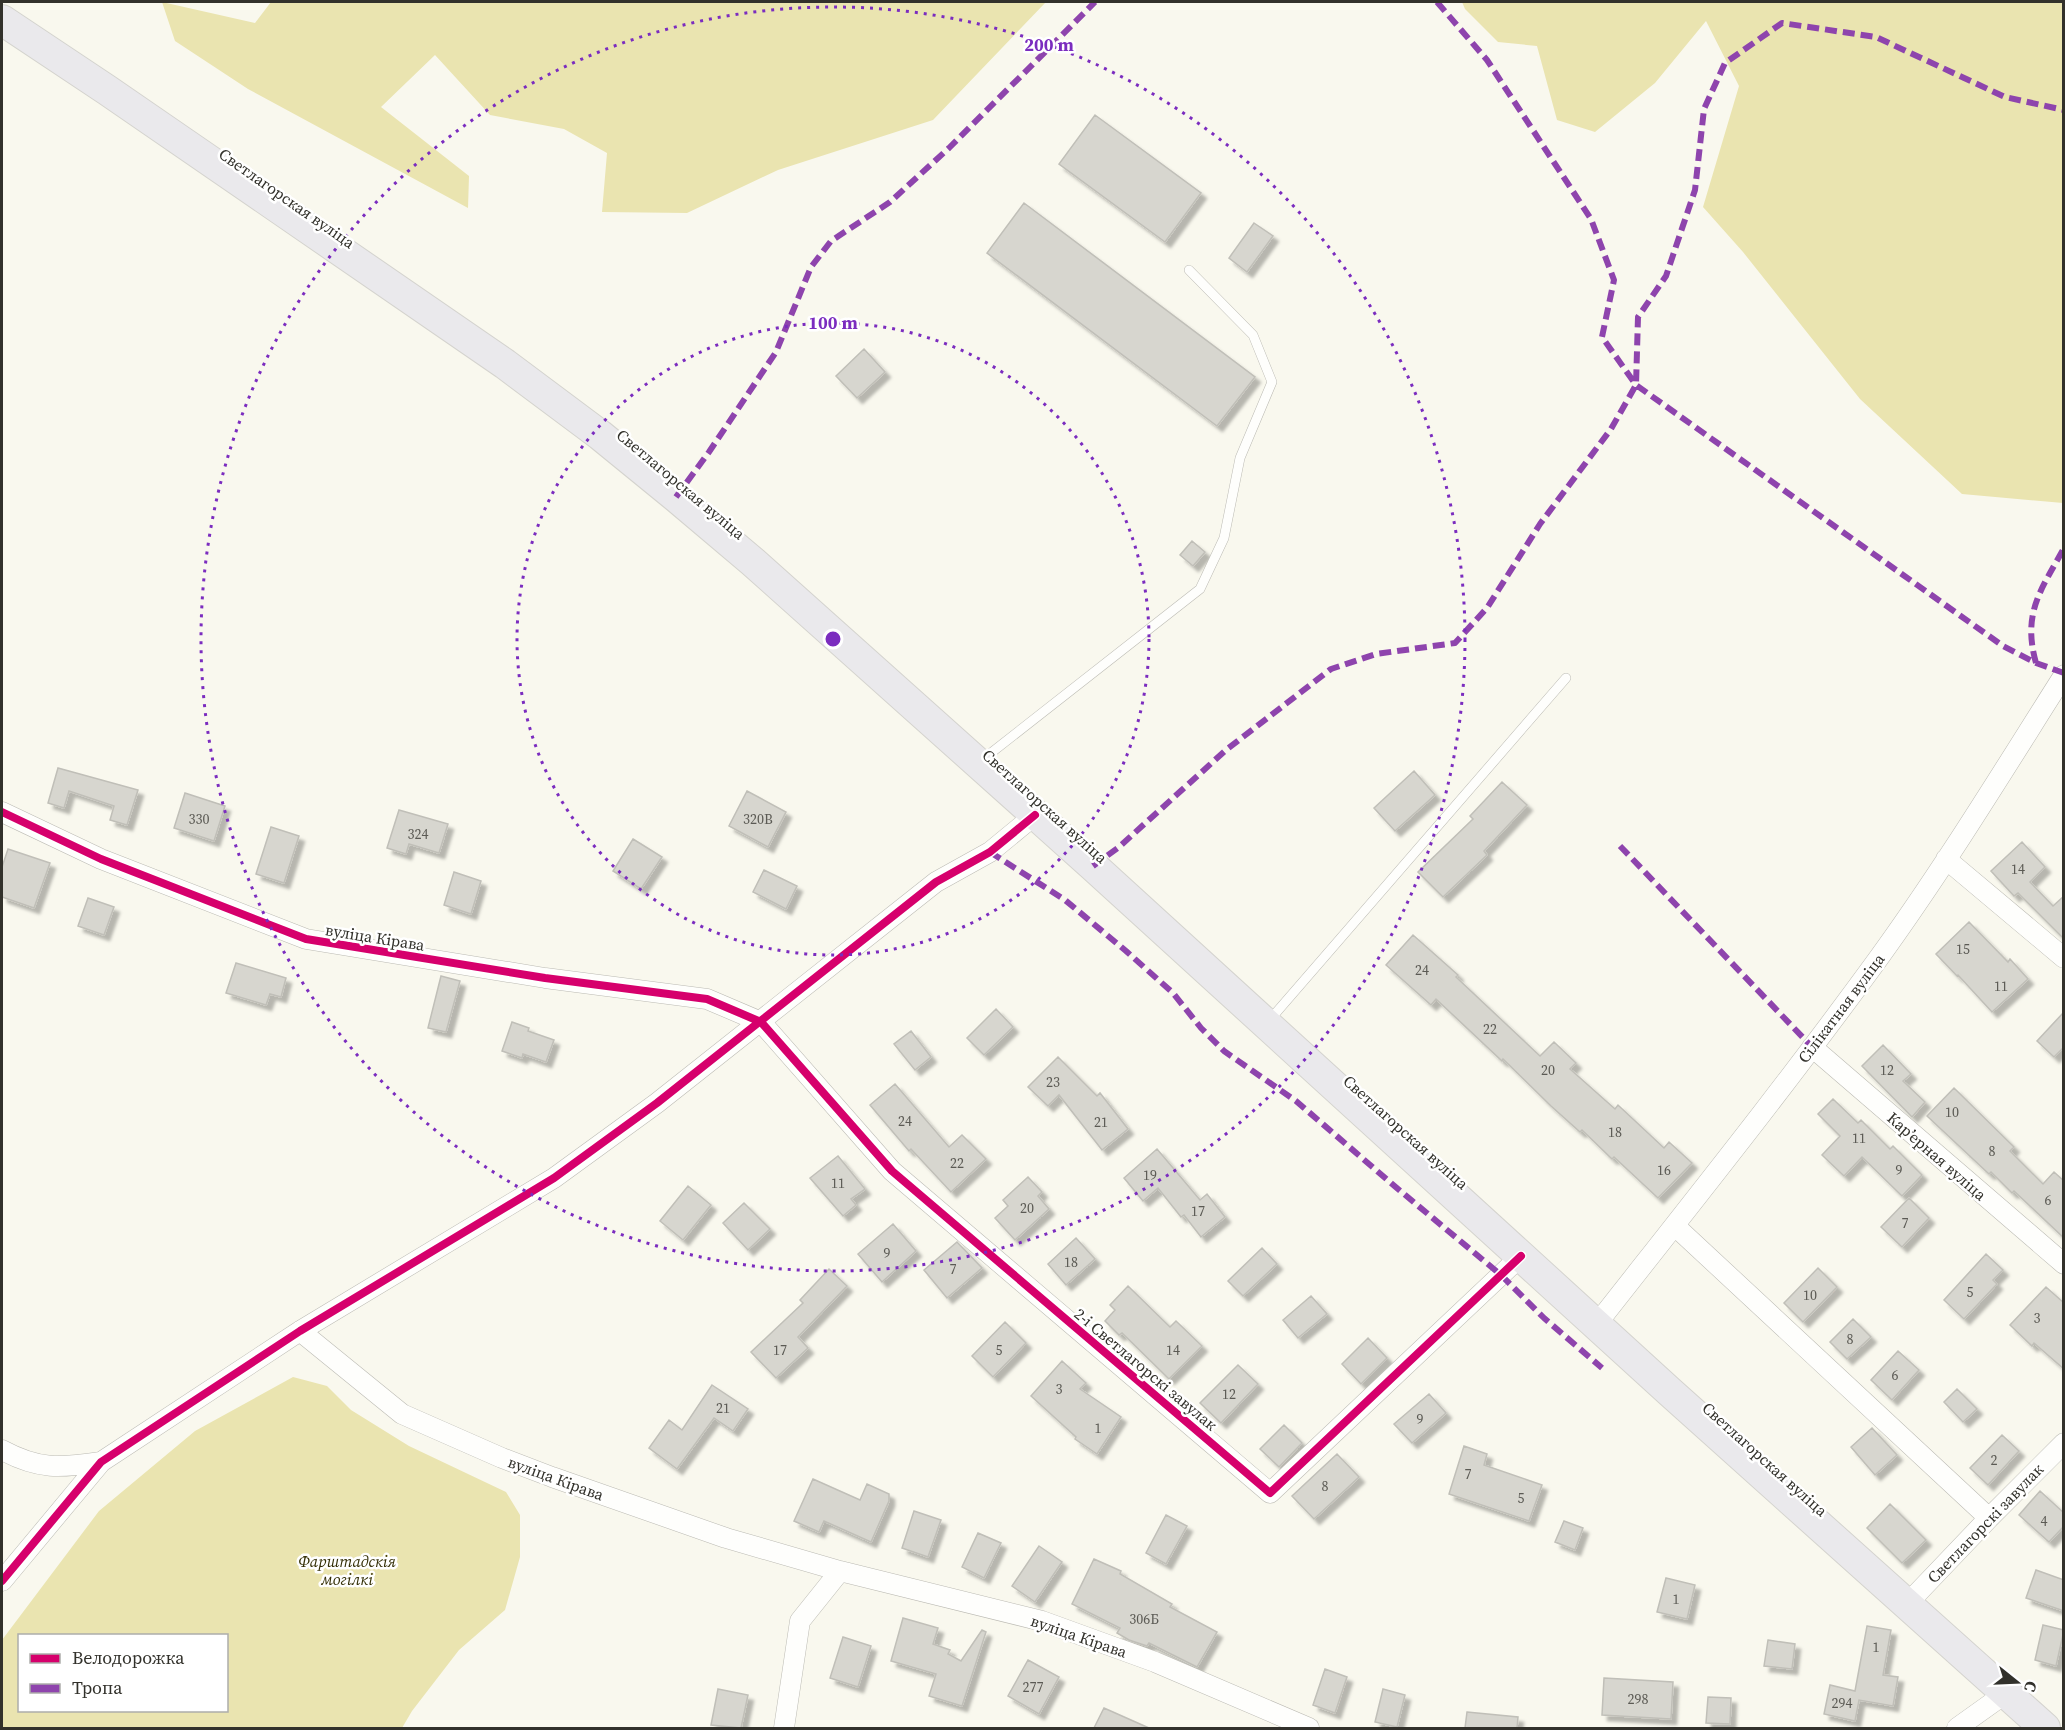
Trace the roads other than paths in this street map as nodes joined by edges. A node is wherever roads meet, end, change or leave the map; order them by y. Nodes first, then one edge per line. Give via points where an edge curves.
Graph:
1 (2, 20) edge
2 (1189, 270) dead end
3 (2064, 675) edge
4 (1566, 678) dead end
5 (977, 764) junction
6 (2, 812) edge
7 (1035, 815) junction
8 (1946, 859) junction
9 (2064, 958) edge
10 (761, 1022) junction
11 (1267, 1024) junction
12 (1812, 1047) junction
13 (1675, 1226) junction
14 (1521, 1256) junction
15 (2064, 1264) edge
16 (1596, 1325) junction
17 (300, 1331) junction
18 (2064, 1443) edge
19 (2, 1450) edge
20 (101, 1462) junction
21 (1989, 1518) junction
22 (840, 1571) junction
23 (2, 1581) edge
24 (1907, 1604) junction
25 (2006, 1693) junction
26 (784, 1728) edge
27 (1309, 1728) edge
28 (1956, 1728) edge
29 (2045, 1728) edge

1 - 5 main road, Светлагорская вуліца via 505,364 600,435 753,562
2 - 5 lane via 1253,335 1272,382 1240,458 1224,538 1200,589
3 - 8 street, Сілікатная вуліца
4 - 11 lane
5 - 7 main road, Светлагорская вуліца
6 - 10 street, вуліца Кірава via 101,859 306,939 545,978 707,999
7 - 10 street via 990,852 936,882
7 - 11 main road, Светлагорская вуліца
8 - 9 street
8 - 12 street, Сілікатная вуліца
10 - 14 street, 2-і Светлагорскі завулак via 892,1171 1270,1493
10 - 17 street via 554,1179
11 - 14 main road, Светлагорская вуліца
12 - 13 street, Сілікатная вуліца
12 - 15 street, Карʼерная вуліца
13 - 16 street, Сілікатная вуліца
13 - 21 street
14 - 16 main road, Светлагорская вуліца
16 - 24 main road, Светлагорская вуліца
17 - 20 street
17 - 22 street, вуліца Кірава via 411,1419 552,1477 726,1538
18 - 21 street, Светлагорскі завулак
19 - 20 street via 22,1461 61,1467
20 - 23 street
21 - 24 street, Светлагорскі завулак
22 - 26 street via 800,1621
22 - 27 street, вуліца Кірава via 1042,1621 1155,1662
24 - 25 main road, Светлагорская вуліца
25 - 28 street
25 - 29 main road

